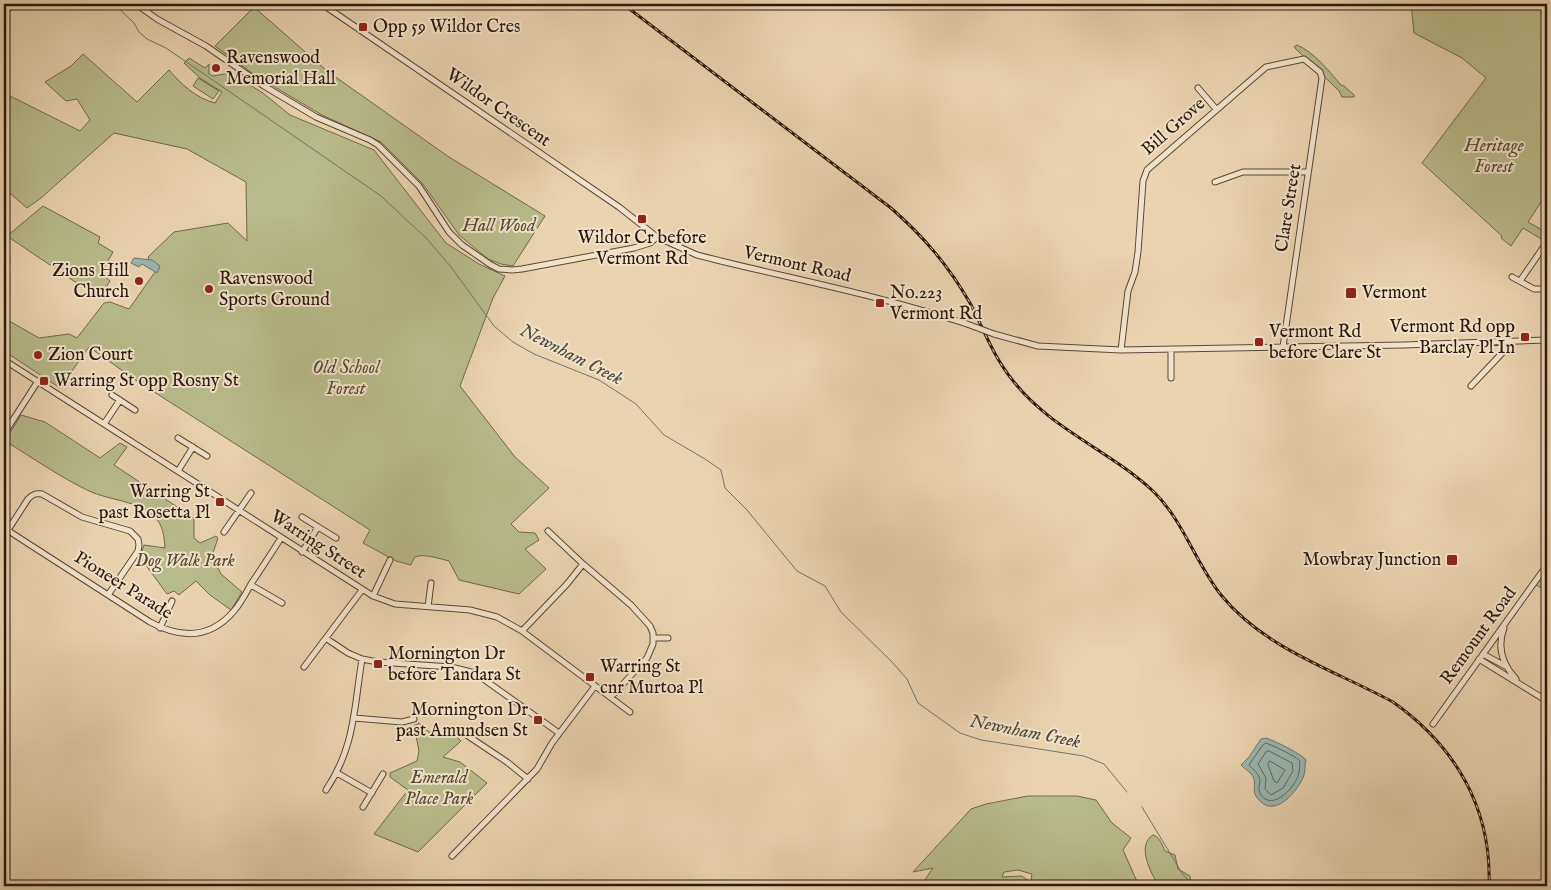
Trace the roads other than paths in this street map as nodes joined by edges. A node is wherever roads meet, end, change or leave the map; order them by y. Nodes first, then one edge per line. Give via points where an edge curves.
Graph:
1 (136, 4) edge
2 (322, 4) edge
3 (1322, 74) joint
4 (1198, 88) dead end
5 (1216, 109) junction
6 (1308, 172) junction
7 (1215, 182) dead end
8 (657, 237) junction
9 (1547, 242) edge
10 (1512, 277) dead end
11 (1520, 281) junction
12 (1547, 289) edge
13 (1547, 340) edge
14 (1509, 342) junction
15 (1283, 347) junction
16 (1121, 350) junction
17 (1171, 350) junction
18 (4, 360) edge
19 (1172, 378) dead end
20 (38, 381) junction
21 (1471, 386) dead end
22 (112, 395) dead end
23 (120, 400) junction
24 (135, 410) dead end
25 (104, 424) junction
26 (4, 434) edge
27 (178, 438) dead end
28 (193, 447) junction
29 (207, 456) dead end
30 (178, 471) junction
31 (251, 493) dead end
32 (238, 510) junction
33 (302, 517) dead end
34 (318, 527) junction
35 (6, 529) edge
36 (548, 531) dead end
37 (224, 532) dead end
38 (281, 538) junction
39 (336, 538) dead end
40 (302, 552) junction
41 (390, 560) dead end
42 (583, 564) junction
43 (1547, 565) edge
44 (431, 583) dead end
45 (251, 585) junction
46 (362, 590) junction
47 (108, 595) junction
48 (373, 596) junction
49 (172, 601) dead end
50 (282, 603) dead end
51 (428, 607) junction
52 (1507, 620) junction
53 (160, 628) junction
54 (522, 631) junction
55 (327, 638) junction
56 (654, 638) junction
57 (668, 638) dead end
58 (1483, 654) junction
59 (362, 659) junction
60 (1479, 660) junction
61 (1504, 666) junction
62 (304, 667) dead end
63 (1499, 672) junction
64 (1521, 685) junction
65 (595, 686) junction
66 (611, 697) junction
67 (1547, 701) edge
68 (630, 712) dead end
69 (354, 718) junction
70 (414, 719) dead end
71 (1433, 724) dead end
72 (559, 733) junction
73 (465, 734) dead end
74 (338, 773) junction
75 (383, 774) dead end
76 (528, 779) junction
77 (326, 790) dead end
78 (372, 793) junction
79 (363, 808) dead end
80 (452, 856) dead end

1 - 8 street via 316,117 378,145 420,186 448,232 491,265 505,270 522,269 640,246
2 - 8 street, Wildor Crescent via 625,211
3 - 5 street, Bill Grove via 1304,59 1271,65
3 - 6 street, Clare Street
4 - 5 street
5 - 16 street, Bill Grove via 1151,165 1144,175 1138,252 1128,291
6 - 7 street via 1243,172
6 - 15 street, Clare Street
8 - 16 street, Vermont Road, bridge via 697,255 932,312 1038,346
9 - 11 street
10 - 11 street
11 - 12 street via 1534,289
13 - 14 street, Vermont Road
14 - 15 street, Vermont Road
14 - 21 street
15 - 17 street, Vermont Road
16 - 17 street, Vermont Road
17 - 19 street
18 - 20 street, Warring Street
20 - 25 street, Warring Street
20 - 26 street
22 - 23 street
23 - 24 street
23 - 25 street
25 - 30 street, Warring Street
27 - 28 street
28 - 29 street
28 - 30 street
30 - 32 street, Warring Street
31 - 32 street
32 - 37 street
32 - 38 street, Warring Street
33 - 34 street
34 - 39 street
34 - 40 street
35 - 47 street, Pioneer Parade
35 - 47 street via 32,494 37,493 82,517 130,531 138,539 138,551
36 - 42 street
38 - 40 street, Warring Street
38 - 45 street, Pioneer Parade
40 - 46 street, Warring Street
41 - 48 street
42 - 54 street
42 - 56 street via 645,618
43 - 52 street, Remount Road
44 - 51 street
45 - 50 street
45 - 53 street, Pioneer Parade via 235,610 213,628 182,634
46 - 48 street, Warring Street
46 - 55 street
47 - 53 street, Pioneer Parade
48 - 51 street, Warring Street via 395,604
49 - 53 street
51 - 54 street, Warring Street via 497,616
52 - 58 street, Remount Road
52 - 61 street via 1500,645
54 - 65 street, Warring Street
55 - 59 street
55 - 62 street
56 - 57 street
56 - 66 street via 647,658
58 - 60 street, Remount Road
58 - 61 street
59 - 69 street
59 - 72 street via 450,667 475,673
60 - 63 street
60 - 71 street, Remount Road
61 - 63 street
61 - 64 street
63 - 64 street
64 - 67 street
65 - 66 street, Warring Street
65 - 72 street
66 - 68 street, Warring Street
69 - 70 street via 402,722
69 - 74 street
72 - 76 street
73 - 76 street
74 - 77 street
74 - 78 street
75 - 78 street
76 - 80 street
78 - 79 street

